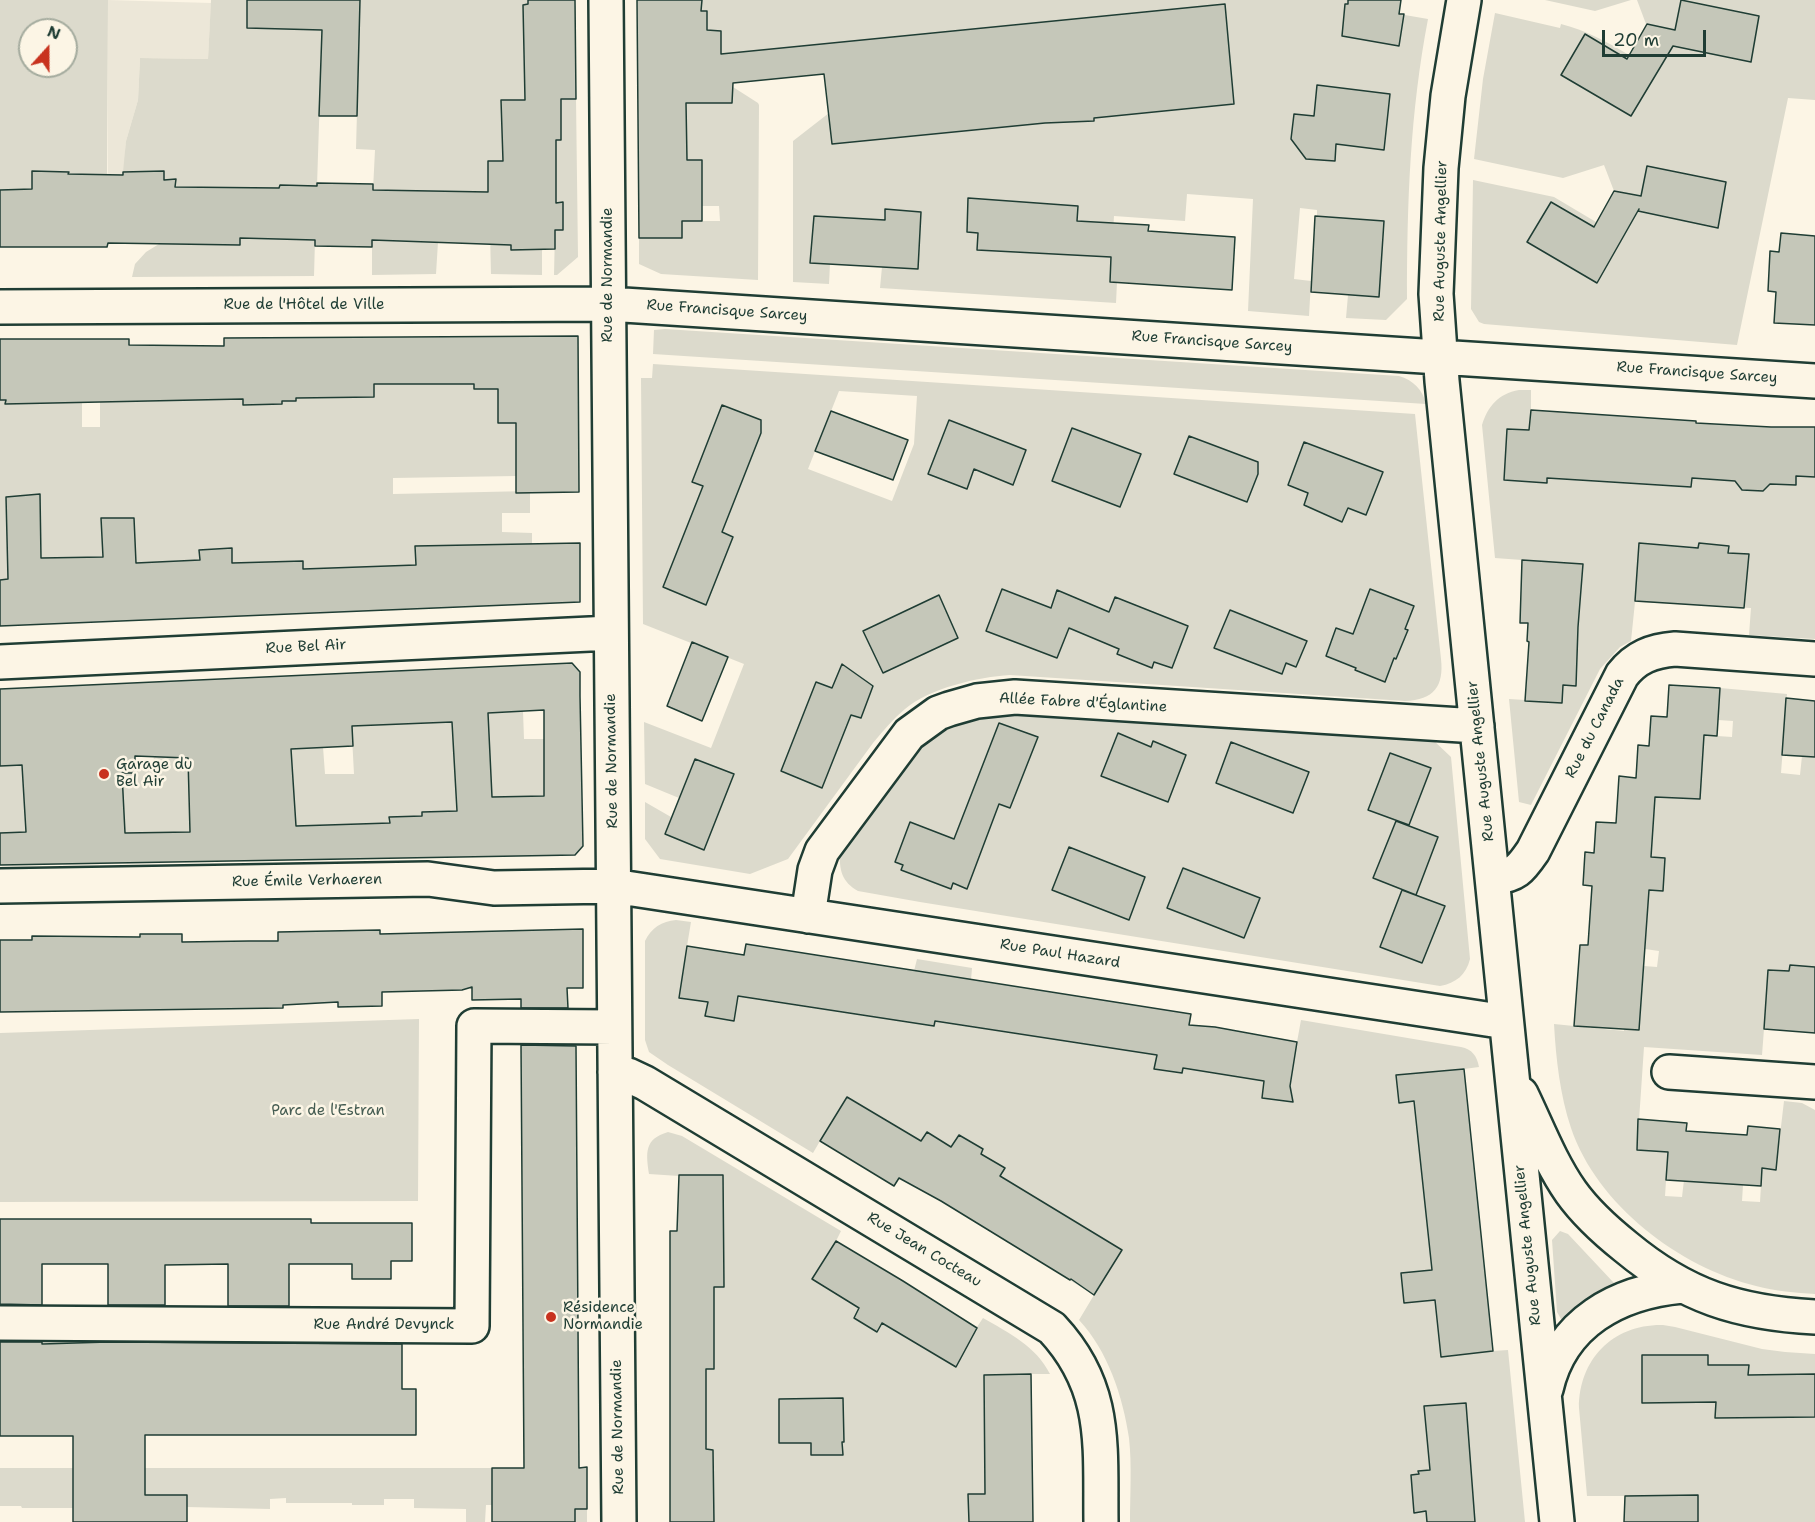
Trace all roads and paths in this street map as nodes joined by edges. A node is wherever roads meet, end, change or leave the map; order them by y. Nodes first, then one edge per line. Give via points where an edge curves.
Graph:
1 (606, 0) edge
2 (1464, 0) edge
3 (608, 304) junction
4 (0, 307) edge
5 (1440, 356) junction
6 (1815, 381) edge
7 (611, 633) junction
8 (1815, 659) edge
9 (0, 662) edge
10 (1477, 726) junction
11 (1492, 878) junction
12 (0, 886) edge
13 (613, 886) junction
14 (808, 916) junction
15 (1506, 1022) junction
16 (614, 1027) junction
17 (615, 1072) junction
18 (1511, 1072) junction
19 (1669, 1072) dead end
20 (1815, 1082) edge
21 (1682, 1287) junction
22 (1815, 1317) edge
23 (0, 1323) edge
24 (1544, 1400) junction
25 (619, 1522) edge
26 (1101, 1522) edge
27 (1557, 1522) edge

1 - 3 street, Rue de Normandie
2 - 5 street, Rue Auguste Angellier via 1441,168 1436,294
3 - 4 street, Rue de l'Hôtel de Ville
3 - 5 street, Rue Francisque Sarcey
3 - 7 street, Rue de Normandie
5 - 6 street, Rue Francisque Sarcey
5 - 10 street, Rue Auguste Angellier
7 - 9 street, Rue Bel Air
7 - 13 street, Rue de Normandie
8 - 11 street, Rue du Canada via 1675,649 1642,656 1622,675 1533,851 1519,871
10 - 11 street, Rue Auguste Angellier
10 - 14 street, Allée Fabre d'Églantine via 1016,696 963,704 938,713 909,734 828,840 818,860
11 - 15 street, Rue Auguste Angellier
12 - 13 street, Rue Émile Verhaeren via 414,879 481,888
13 - 14 street, Rue Paul Hazard
13 - 16 street, Rue de Normandie
14 - 15 street, Rue Paul Hazard
15 - 18 street, Rue Auguste Angellier
16 - 17 street, Rue de Normandie
16 - 23 street, Rue André Devynck via 474,1026 472,1326
17 - 25 street, Rue de Normandie
17 - 26 street, Rue Jean Cocteau via 645,1083 1052,1328 1080,1366 1094,1400 1099,1433
18 - 21 street via 1572,1193 1610,1235
18 - 24 street, Rue Auguste Angellier
19 - 20 street
21 - 22 street via 1745,1308
21 - 24 street via 1625,1298 1589,1320 1559,1352
24 - 27 street, Rue Auguste Angellier

